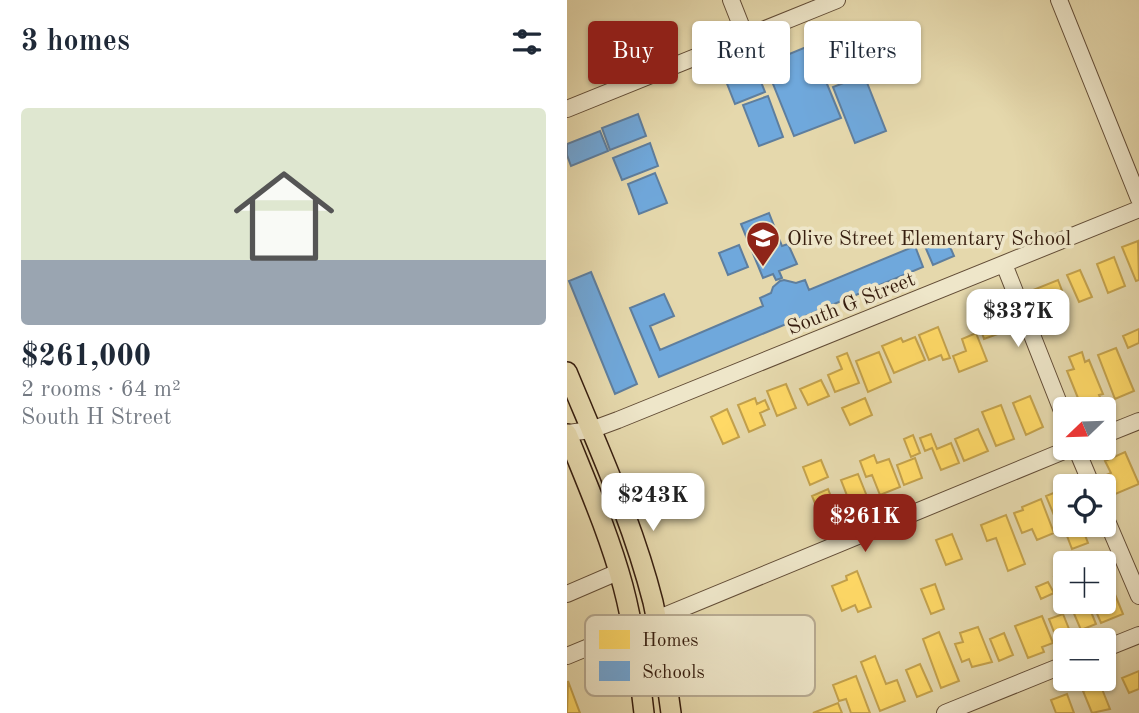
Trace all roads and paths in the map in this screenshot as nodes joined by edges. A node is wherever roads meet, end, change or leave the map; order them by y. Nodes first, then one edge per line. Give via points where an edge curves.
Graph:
1 (731, 0) edge
2 (837, 0) edge
3 (1059, 0) edge
4 (739, 21) edge
5 (787, 21) edge
6 (692, 59) edge
7 (567, 109) edge
8 (1139, 199) edge
9 (1139, 209) edge
10 (1004, 264) junction
11 (567, 372) edge
12 (1057, 397) edge
13 (1139, 421) edge
14 (1117, 430) edge
15 (576, 432) edge
16 (1053, 457) edge
17 (1114, 537) edge
18 (618, 572) junction
19 (567, 594) edge
20 (1139, 596) edge
21 (640, 615) edge
22 (644, 615) edge
23 (669, 615) edge
24 (1139, 635) edge
25 (1116, 644) edge
26 (585, 649) edge
27 (567, 656) edge
28 (1053, 669) edge
29 (666, 696) edge
30 (671, 713) edge
31 (945, 713) edge

1 - 4 street
2 - 5 street
3 - 8 street
6 - 7 street
9 - 10 street, South G Street
10 - 12 street
10 - 15 street, South G Street
11 - 15 main road
13 - 14 street
15 - 18 main road
15 - 22 main road via 635,544
16 - 23 street
17 - 20 street
18 - 19 street
18 - 21 main road
24 - 25 street
26 - 27 street
28 - 31 street
29 - 30 main road

